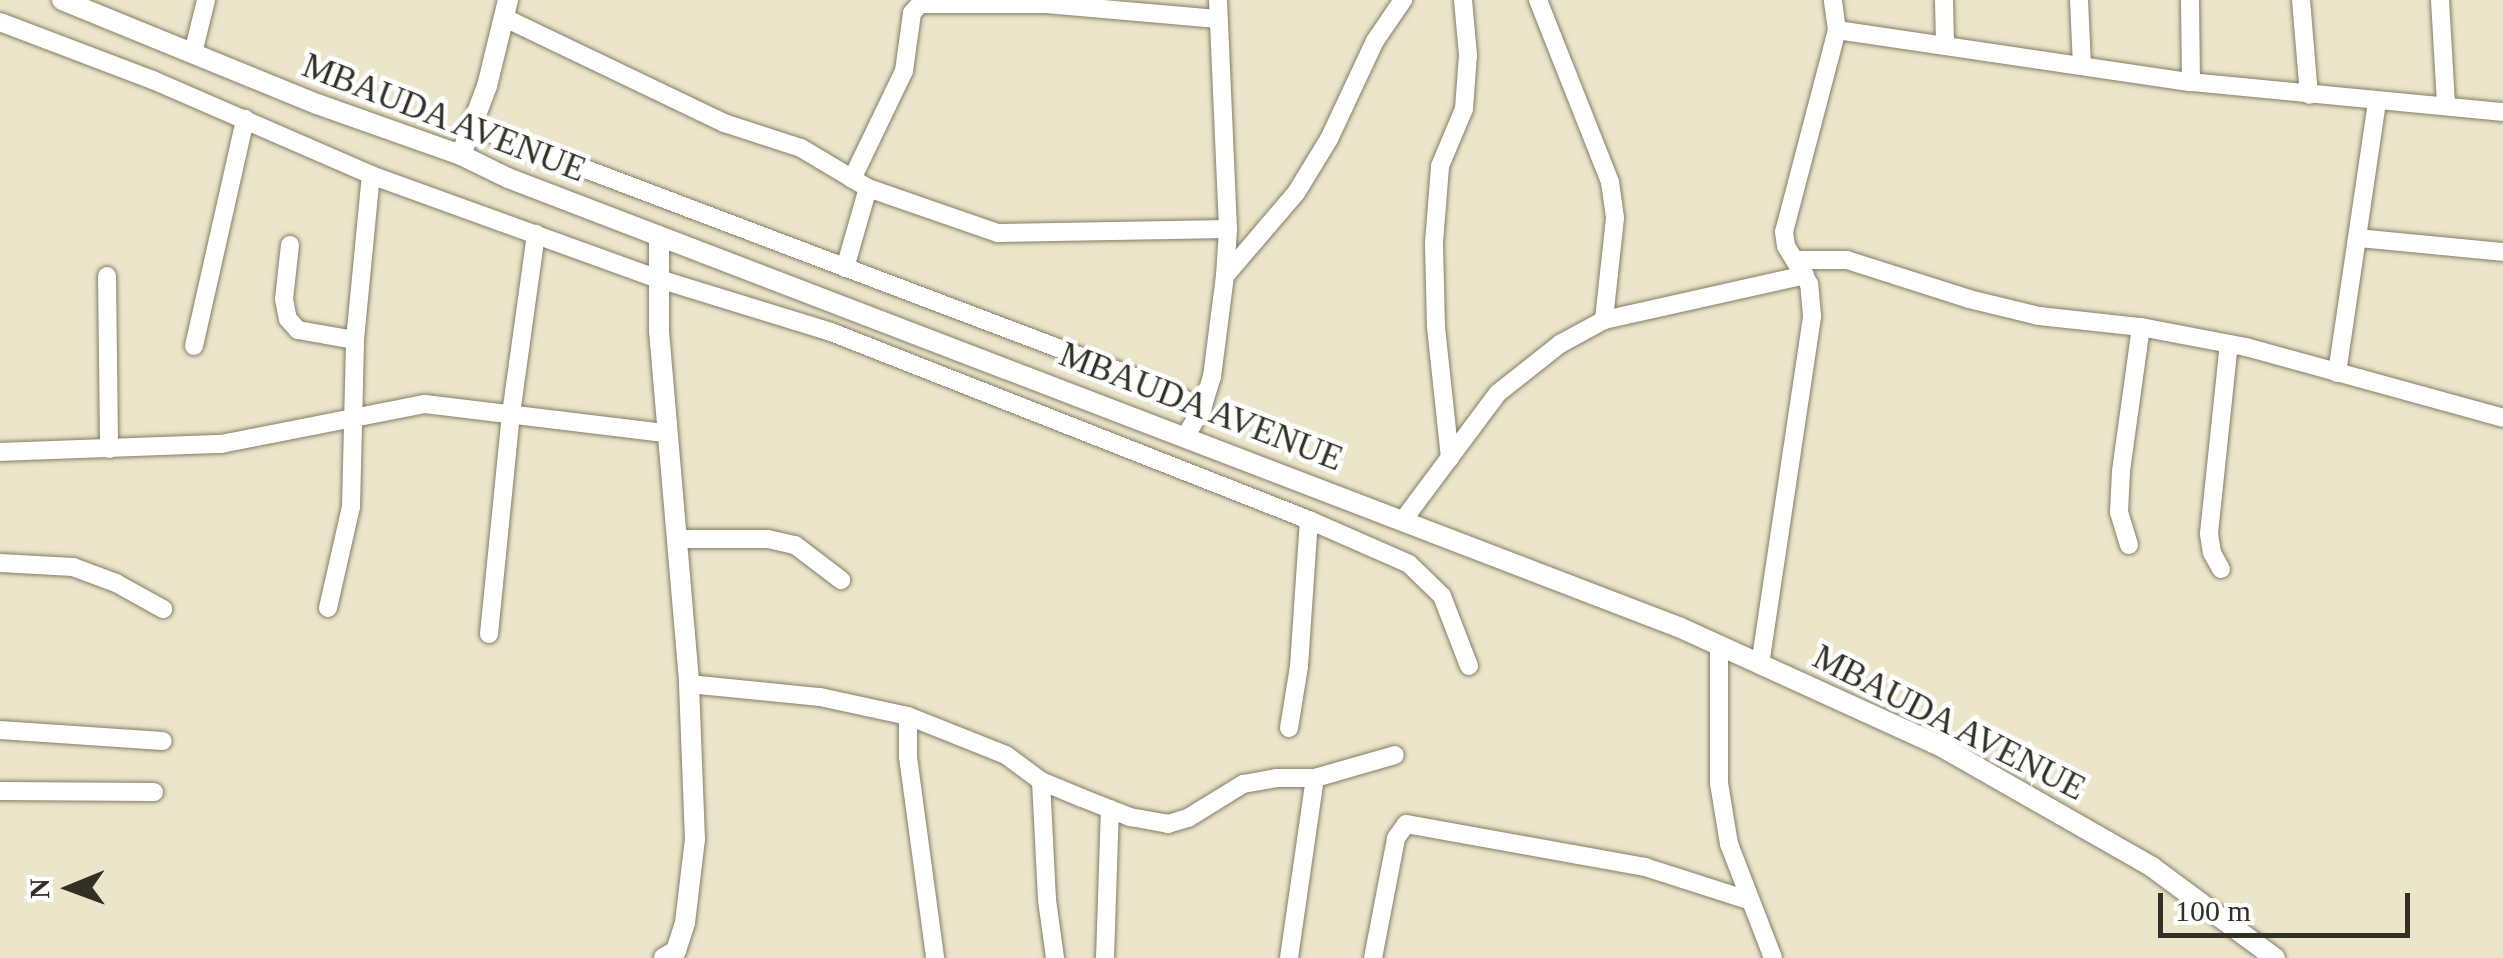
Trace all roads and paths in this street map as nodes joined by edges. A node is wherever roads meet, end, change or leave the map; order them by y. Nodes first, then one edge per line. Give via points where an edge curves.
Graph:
1 (62, 0) edge
2 (206, 0) edge
3 (1218, 0) edge
4 (1403, 0) edge
5 (1463, 0) edge
6 (1538, 0) edge
7 (1833, 0) edge
8 (1944, 0) edge
9 (2079, 0) edge
10 (2190, 0) edge
11 (2301, 0) edge
12 (2440, 0) edge
13 (913, 4) edge
14 (504, 5) edge
15 (1217, 20) junction
16 (0, 22) edge
17 (1837, 30) junction
18 (1945, 44) junction
19 (193, 53) junction
20 (2082, 66) junction
21 (2191, 82) junction
22 (2308, 95) junction
23 (2378, 102) junction
24 (2446, 105) junction
25 (2503, 112) edge
26 (245, 119) junction
27 (472, 126) junction
28 (461, 154) junction
29 (371, 174) junction
30 (860, 183) junction
31 (1228, 229) junction
32 (536, 234) junction
33 (659, 236) junction
34 (2358, 238) junction
35 (290, 245) dead end
36 (2503, 252) edge
37 (845, 268) junction
38 (1802, 268) junction
39 (106, 276) dead end
40 (1225, 276) junction
41 (659, 279) junction
42 (1604, 320) junction
43 (2142, 327) junction
44 (355, 340) junction
45 (2229, 344) junction
46 (194, 346) dead end
47 (2338, 373) junction
48 (1202, 409) junction
49 (511, 414) junction
50 (354, 416) junction
51 (2503, 418) edge
52 (666, 433) junction
53 (1186, 435) junction
54 (108, 449) junction
55 (0, 452) edge
56 (1450, 458) junction
57 (1404, 519) junction
58 (1309, 520) junction
59 (676, 539) junction
60 (2129, 545) dead end
61 (0, 563) edge
62 (2220, 569) dead end
63 (842, 580) dead end
64 (328, 608) dead end
65 (162, 609) dead end
66 (489, 634) dead end
67 (1719, 646) junction
68 (1760, 665) junction
69 (1469, 666) dead end
70 (688, 684) junction
71 (908, 716) junction
72 (1289, 728) dead end
73 (0, 730) edge
74 (162, 741) dead end
75 (1396, 754) dead end
76 (1315, 778) junction
77 (1041, 781) junction
78 (0, 791) edge
79 (154, 792) dead end
80 (1110, 809) junction
81 (1748, 900) junction
82 (672, 956) edge
83 (935, 958) edge
84 (1056, 958) edge
85 (1105, 958) edge
86 (1289, 958) edge
87 (1373, 958) edge
88 (1774, 958) edge
89 (2274, 958) edge

1 - 19 street, MBAUDA AVENUE
2 - 19 street
3 - 15 street
4 - 40 street via 1374,41 1296,193
5 - 56 street via 1464,109 1440,166 1434,243
6 - 42 street via 1610,182 1615,218
7 - 17 street
8 - 18 street
9 - 20 street
10 - 21 street
11 - 22 street
12 - 24 street
13 - 15 street via 1046,4
13 - 30 street via 904,71
14 - 27 street
14 - 30 street via 724,123 800,148
15 - 31 street
16 - 26 street
17 - 18 street
17 - 38 street via 1784,232
18 - 20 street
19 - 28 street, MBAUDA AVENUE
20 - 21 street
21 - 22 street
22 - 23 street
23 - 24 street
23 - 34 street
24 - 25 street
26 - 29 street
26 - 46 street
27 - 28 street
27 - 37 street
28 - 33 street, MBAUDA AVENUE
29 - 32 street
29 - 44 street
30 - 31 street via 998,233
30 - 37 street
31 - 40 street
32 - 41 street
32 - 49 street
33 - 41 street
33 - 53 street, MBAUDA AVENUE
34 - 36 street
34 - 47 street
35 - 44 street via 288,319 298,330
37 - 48 street
38 - 42 street
38 - 43 street via 1846,260 2039,316
38 - 68 street via 1812,316
39 - 54 street
40 - 48 street
41 - 52 street
41 - 58 street via 831,332
42 - 56 street via 1560,344 1498,393
43 - 45 street
43 - 60 street via 2121,471 2119,512
44 - 50 street
45 - 47 street
45 - 62 street via 2209,533
47 - 51 street
48 - 53 street
49 - 50 street via 448,404
49 - 52 street
49 - 66 street
50 - 54 street via 236,442
50 - 64 street via 352,507
52 - 59 street
53 - 57 street, MBAUDA AVENUE
54 - 55 street
56 - 57 street
57 - 67 street, MBAUDA AVENUE
58 - 69 street via 1408,564 1442,596
58 - 72 street
59 - 63 street via 795,545
59 - 70 street
61 - 65 street via 73,567
67 - 68 street, MBAUDA AVENUE
67 - 81 street via 1719,783
68 - 89 street, MBAUDA AVENUE via 1942,747 2152,866
70 - 71 street via 820,697
70 - 82 street via 691,891
71 - 77 street via 1006,755
71 - 83 street
73 - 74 street
75 - 76 street
76 - 80 street via 1244,784 1168,824
76 - 86 street
77 - 80 street
77 - 84 street
78 - 79 street
80 - 85 street
81 - 87 street via 1645,867 1406,824 1396,838
81 - 88 street

